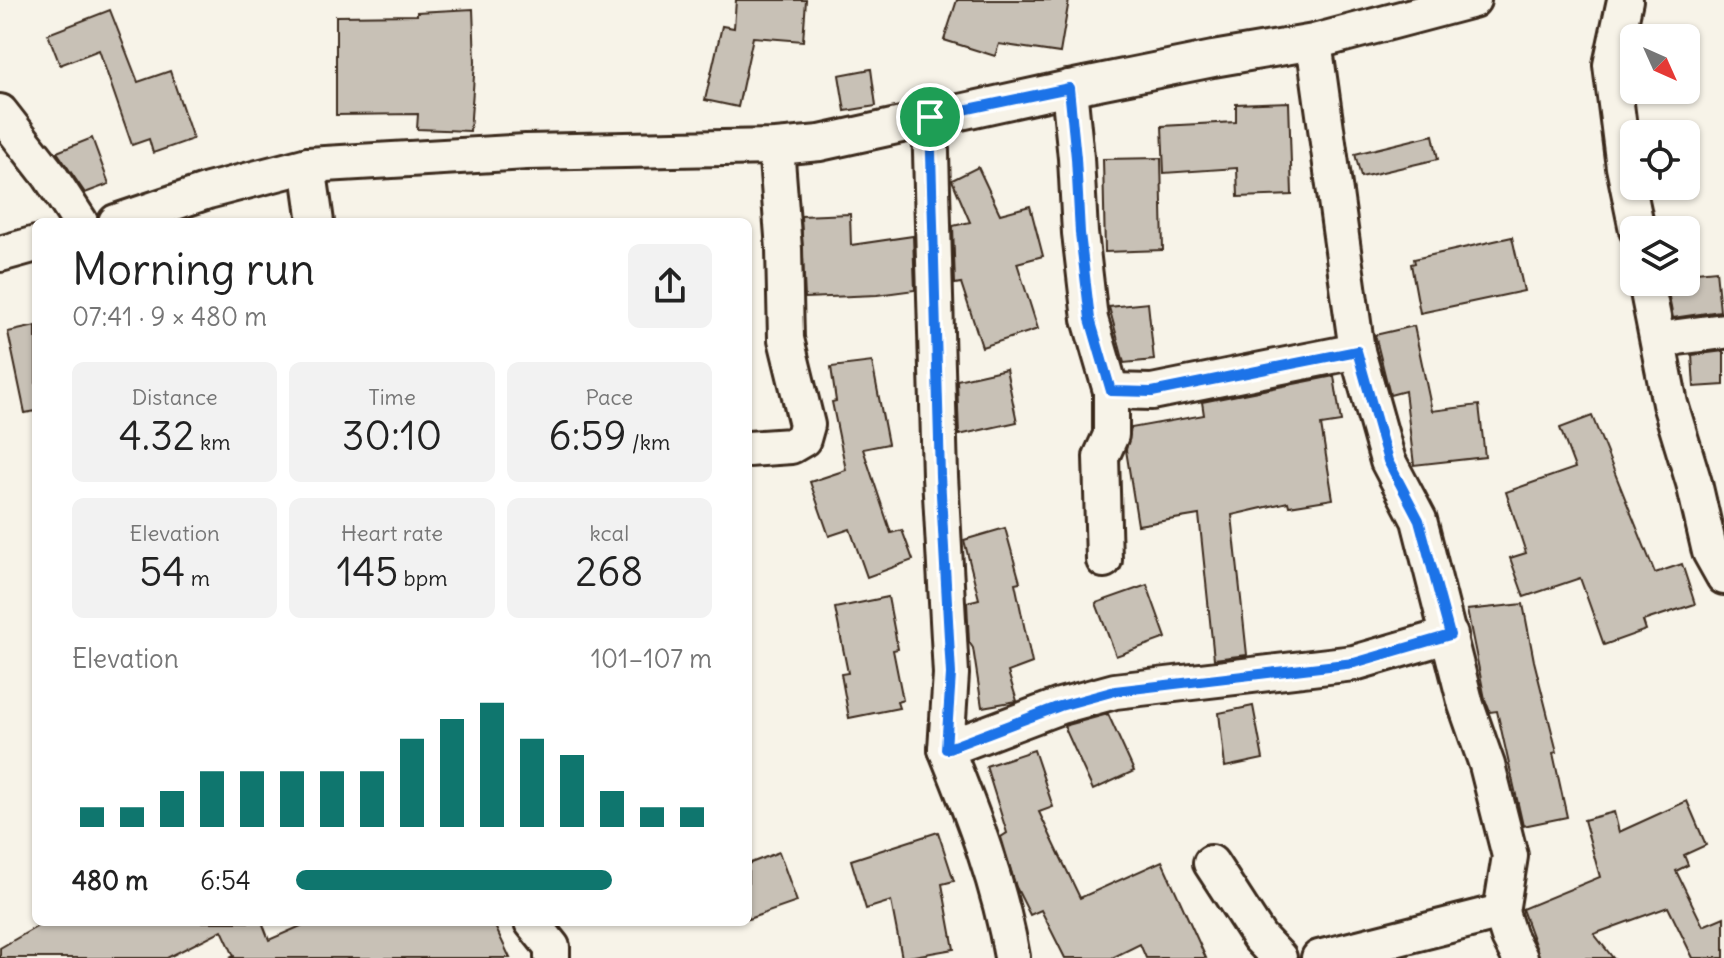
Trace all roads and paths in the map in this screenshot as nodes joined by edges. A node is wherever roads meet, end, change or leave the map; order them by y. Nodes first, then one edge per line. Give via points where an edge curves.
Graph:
1 (1473, 0) edge
2 (1625, 0) edge
3 (1314, 42) junction
4 (1069, 88) junction
5 (0, 112) edge
6 (930, 117) junction
7 (776, 147) junction
8 (308, 165) junction
9 (1634, 216) edge
10 (77, 218) edge
11 (128, 218) edge
12 (315, 218) edge
13 (32, 245) edge
14 (0, 254) edge
15 (1649, 296) edge
16 (1724, 331) edge
17 (1659, 343) junction
18 (1357, 351) junction
19 (1111, 391) junction
20 (752, 449) edge
21 (1104, 560) dead end
22 (1724, 577) edge
23 (1450, 635) junction
24 (946, 749) junction
25 (1211, 863) dead end
26 (1501, 912) junction
27 (535, 926) edge
28 (552, 958) edge
29 (1012, 958) edge
30 (1279, 958) edge
31 (1319, 958) edge
32 (1520, 958) edge

1 - 3 street
2 - 9 street via 1611,65
3 - 4 street
3 - 18 street
4 - 6 street
4 - 19 street via 1090,319
5 - 10 street
6 - 7 street via 820,143
6 - 24 street via 951,674
7 - 8 street via 526,152
7 - 20 street via 786,339 807,425 803,439 791,446
8 - 11 street
8 - 12 street
13 - 14 street
15 - 17 street
16 - 17 street
17 - 22 street via 1710,552
18 - 19 street via 1152,392
18 - 23 street via 1388,461 1419,520
19 - 21 street via 1111,435 1101,457
23 - 24 street via 1354,663 1115,691
23 - 26 street via 1510,856
24 - 29 street via 1006,916
25 - 30 street via 1259,937
26 - 31 street
26 - 32 street
27 - 28 street via 552,947

